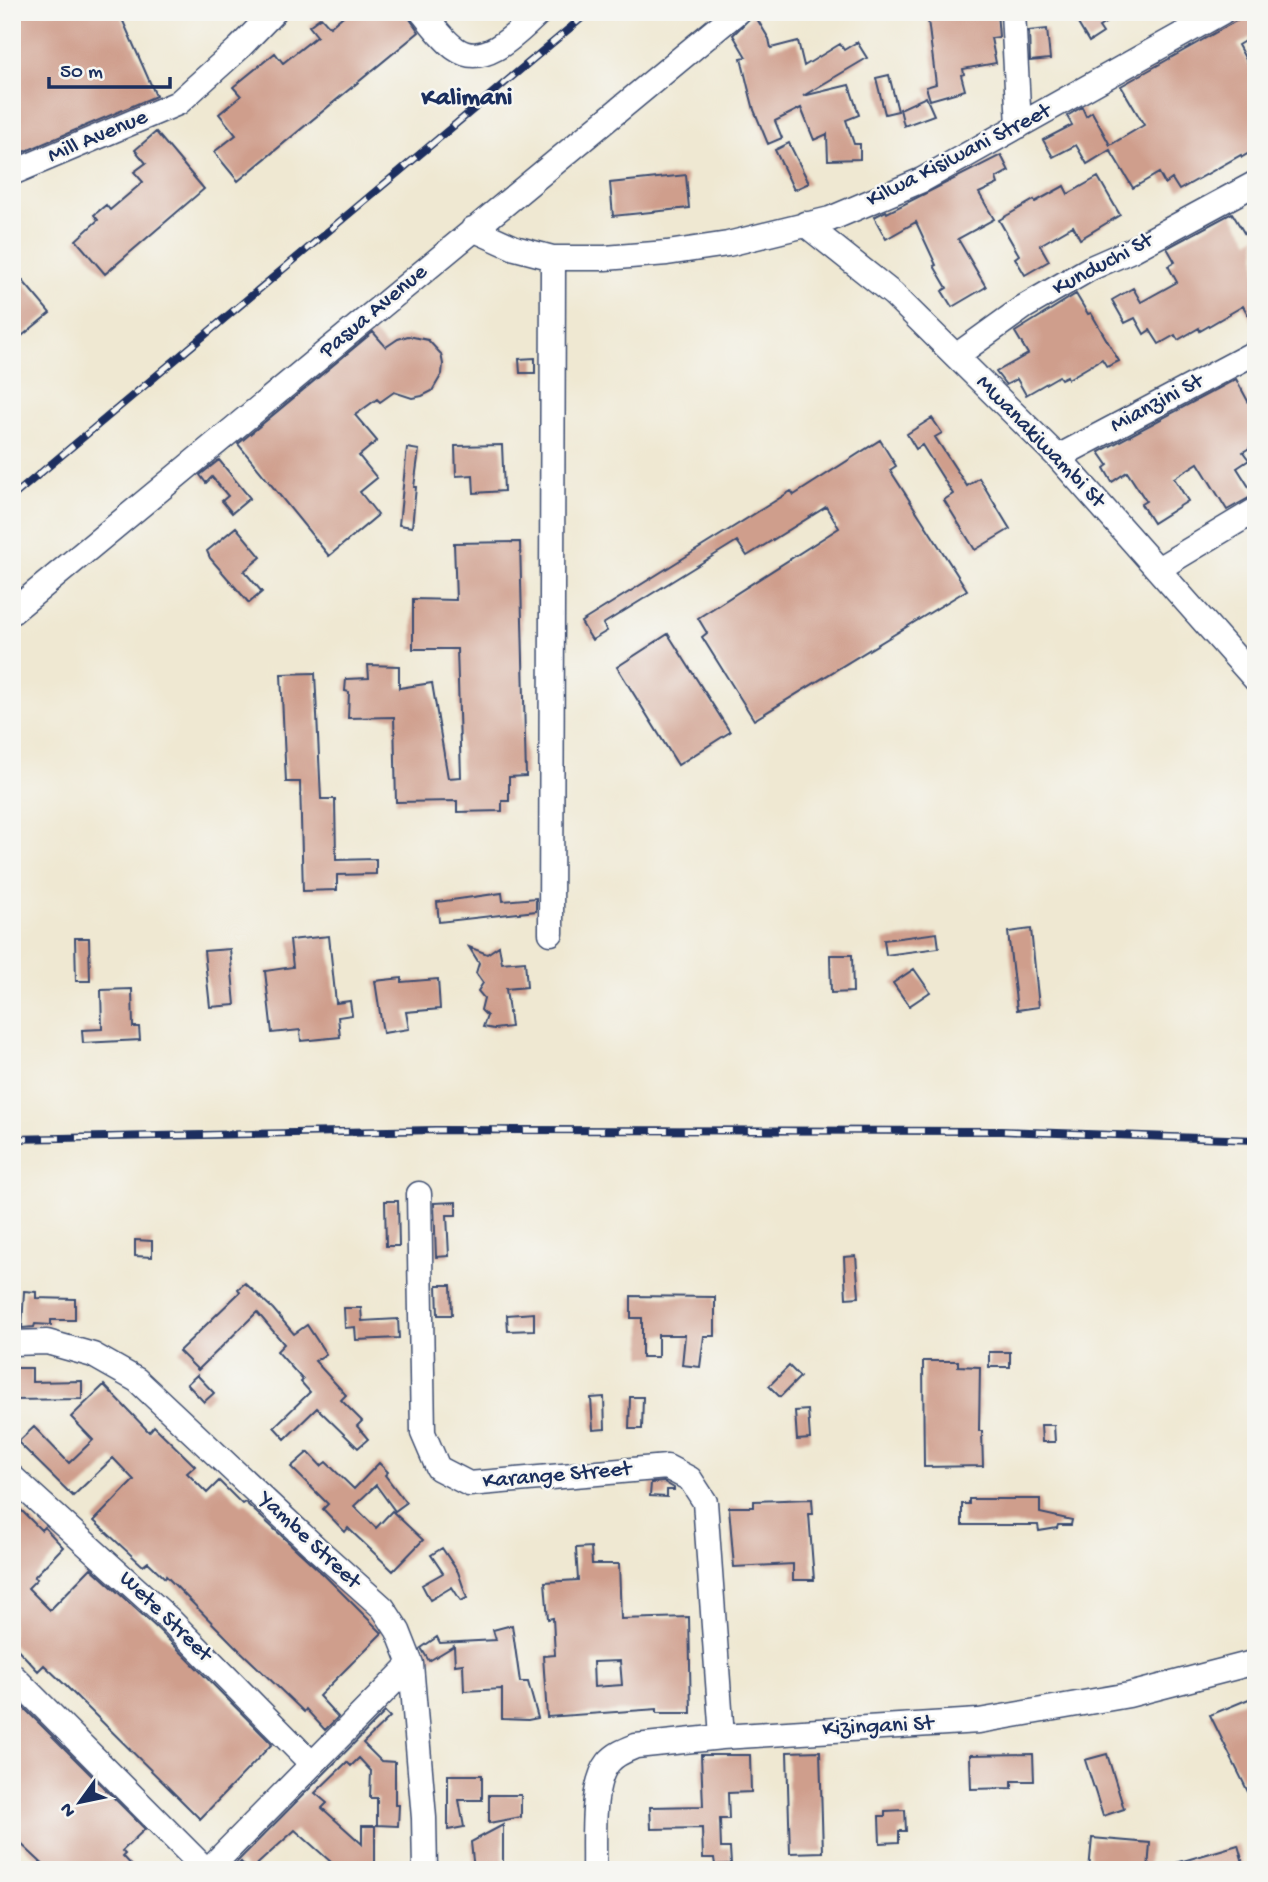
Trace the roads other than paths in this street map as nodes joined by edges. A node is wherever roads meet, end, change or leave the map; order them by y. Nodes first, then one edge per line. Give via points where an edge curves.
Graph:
1 (274, 12) edge
2 (422, 12) edge
3 (540, 12) edge
4 (737, 12) edge
5 (1013, 12) edge
6 (1222, 12) edge
7 (1018, 126) junction
8 (12, 173) edge
9 (1256, 183) edge
10 (805, 224) junction
11 (473, 229) junction
12 (553, 258) junction
13 (1256, 352) edge
14 (956, 356) junction
15 (1058, 457) junction
16 (1256, 510) edge
17 (1158, 569) junction
18 (12, 612) edge
19 (1256, 680) edge
20 (551, 933) dead end
21 (419, 1194) dead end
22 (12, 1343) edge
23 (12, 1477) edge
24 (1256, 1662) edge
25 (411, 1664) junction
26 (12, 1675) edge
27 (722, 1737) junction
28 (312, 1764) junction
29 (207, 1870) edge
30 (425, 1870) edge
31 (594, 1870) edge

1 - 8 street, Mill Avenue via 178,103
2 - 3 street via 457,51 479,55 502,45
4 - 11 street, Pasua Avenue
5 - 7 street
6 - 7 street, Kilwa Kisiwani Street
7 - 10 street, Kilwa Kisiwani Street via 922,180 830,219
9 - 14 street, Kunduchi St via 1091,268 1024,307
10 - 12 street, Kilwa Kisiwani Street via 728,244 667,253
10 - 14 street, Mwanakiwambi St via 892,294
11 - 12 street, Kilwa Kisiwani Street via 515,248
11 - 18 street, Pasua Avenue
12 - 20 street
13 - 15 street, Mianzini St
14 - 15 street, Mwanakiwambi St
15 - 17 street, Mwanakiwambi St
16 - 17 street
17 - 19 street, Mwanakiwambi St
21 - 27 street, Karange Street via 423,1433 438,1468 469,1484 667,1466 690,1479 705,1502
22 - 25 street, Yambe Street via 47,1342 93,1355 137,1380 383,1608
23 - 28 street, Wete Street via 168,1618
24 - 27 street, Kizingani St via 1129,1695 979,1721
25 - 28 street
25 - 30 street, Yambe Street
26 - 29 street
27 - 31 street, Kizingani St via 636,1746 609,1762 596,1796
28 - 29 street

